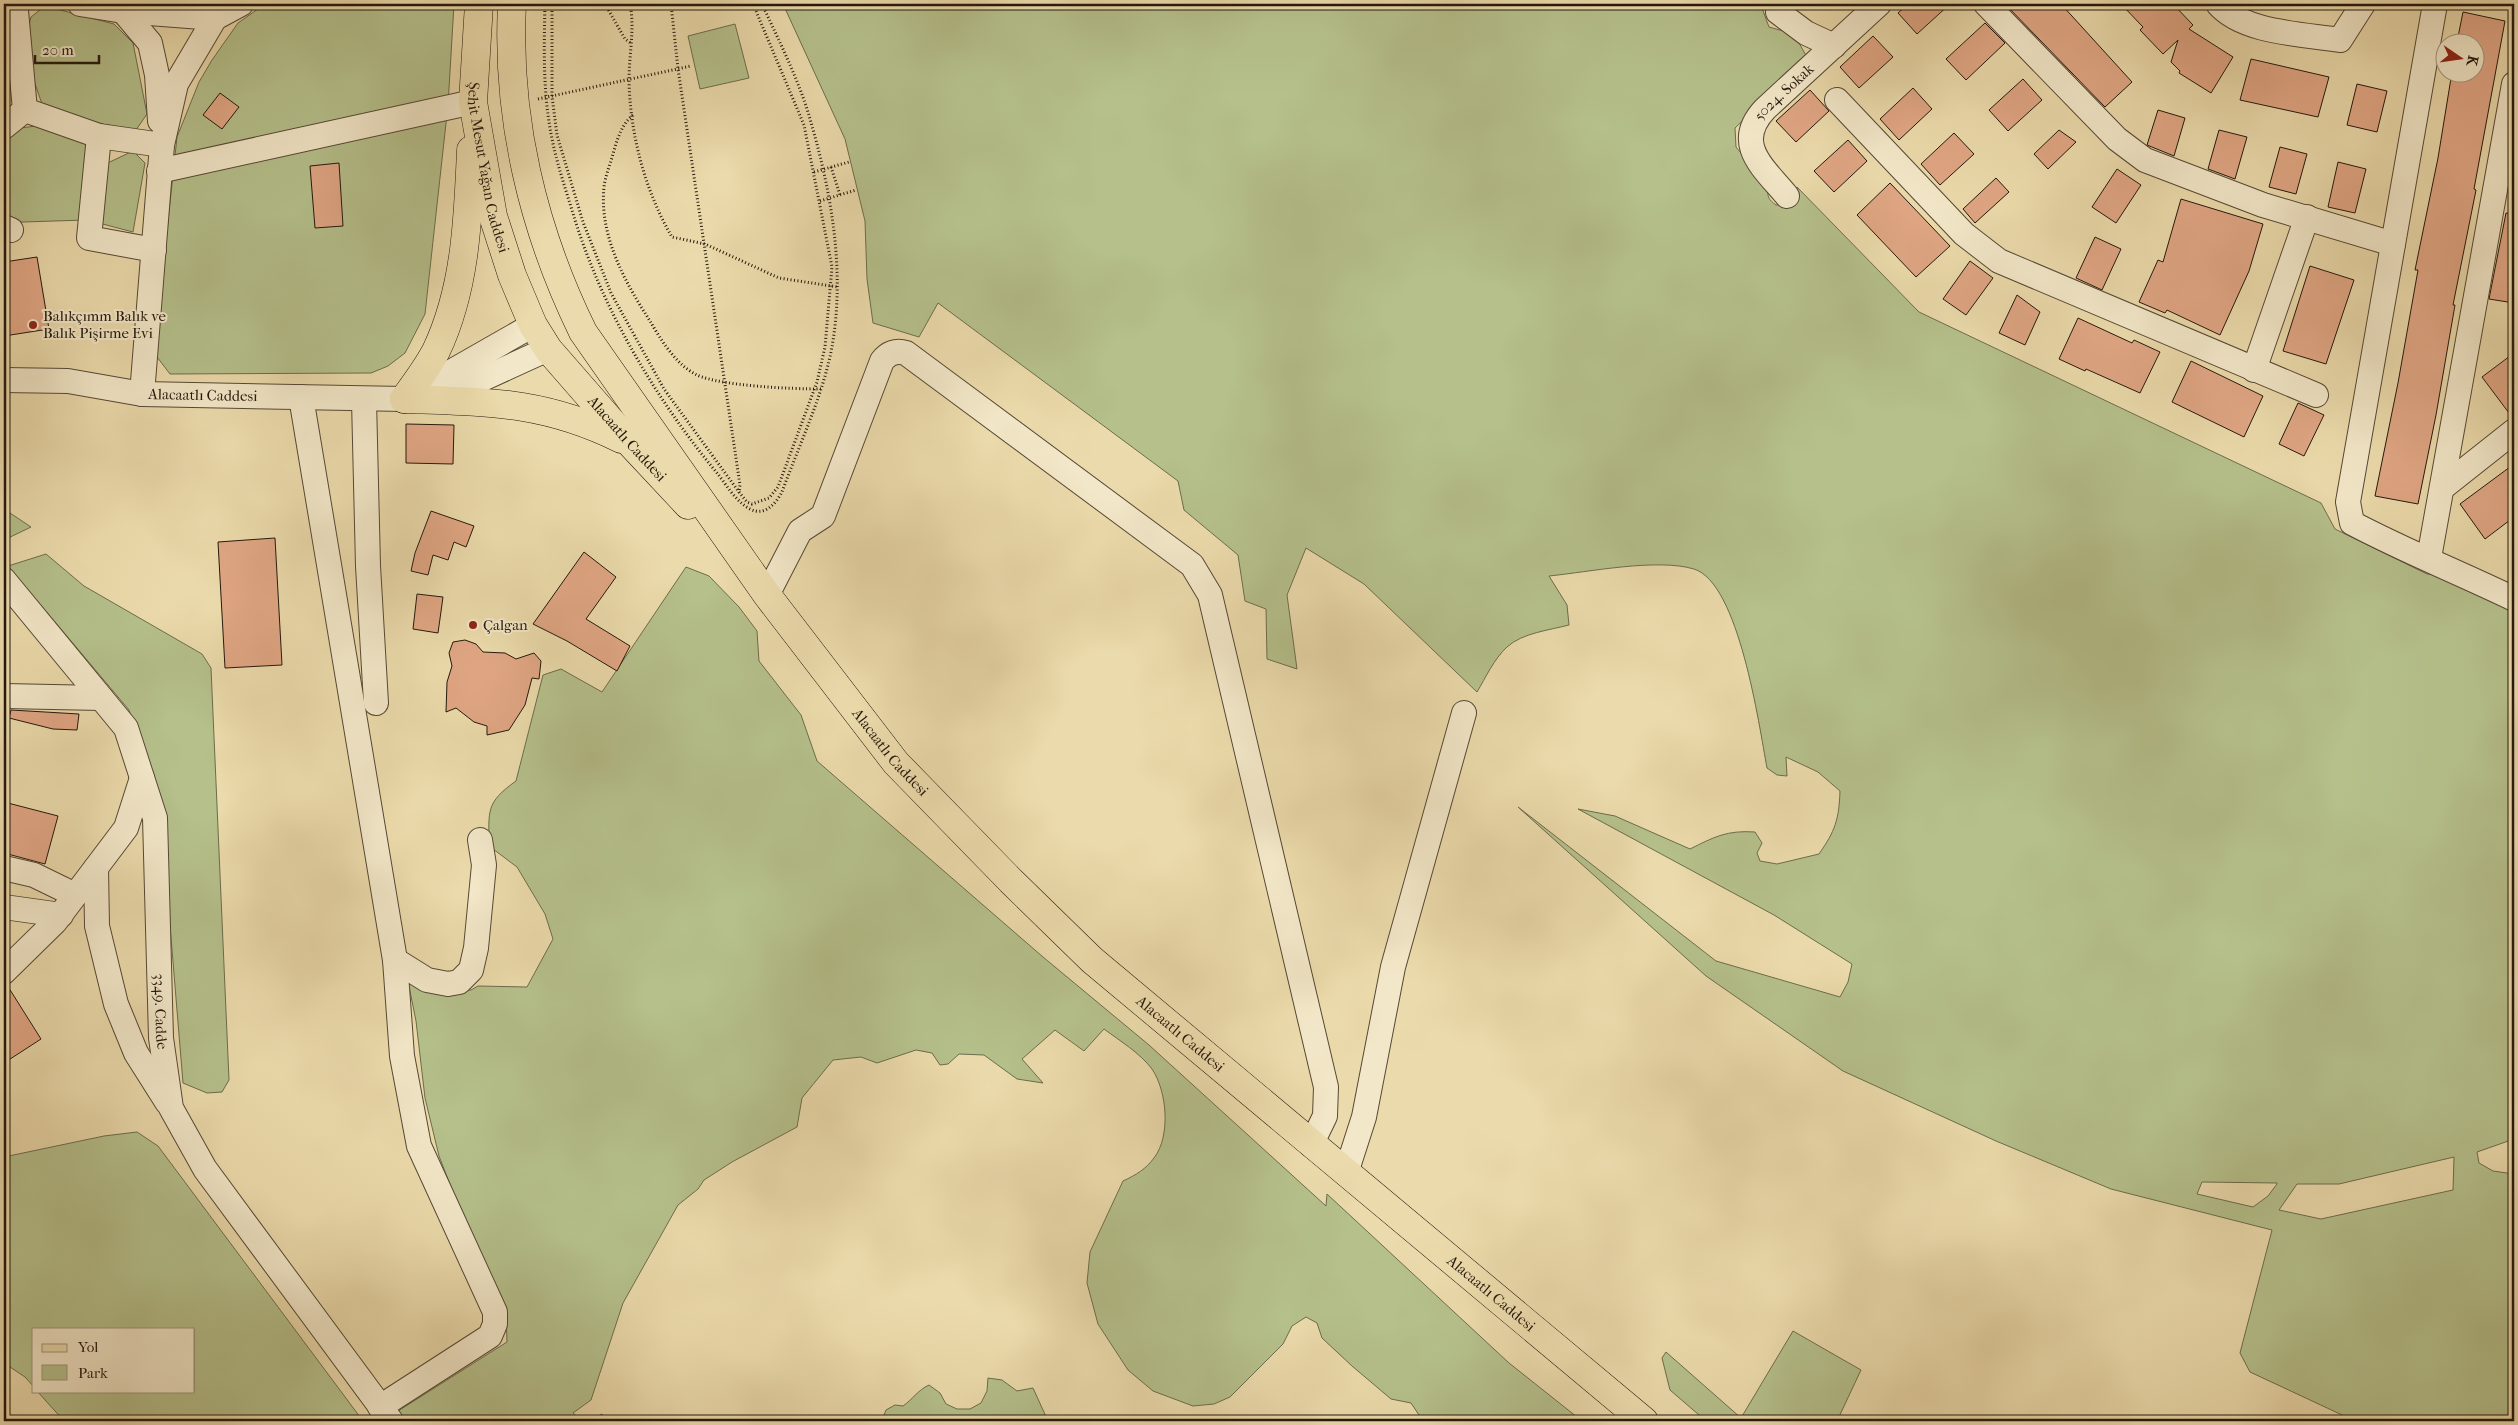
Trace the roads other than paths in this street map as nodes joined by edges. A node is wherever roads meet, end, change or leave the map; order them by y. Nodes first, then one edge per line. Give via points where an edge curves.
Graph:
1 (12, 4) edge
2 (80, 4) edge
3 (241, 4) edge
4 (479, 4) edge
5 (512, 4) edge
6 (1783, 4) edge
7 (1879, 4) edge
8 (1986, 4) edge
9 (2218, 4) edge
10 (2363, 4) edge
11 (2435, 4) edge
12 (123, 11) junction
13 (215, 18) junction
14 (1834, 46) junction
15 (2514, 84) edge
16 (1837, 100) dead end
17 (474, 102) junction
18 (25, 110) junction
19 (2512, 111) edge
20 (4, 127) edge
21 (98, 136) junction
22 (162, 145) junction
23 (160, 171) junction
24 (1787, 196) dead end
25 (2307, 217) junction
26 (2393, 244) junction
27 (154, 250) junction
28 (570, 306) junction
29 (533, 325) junction
30 (583, 332) junction
31 (548, 348) junction
32 (2254, 370) junction
33 (4, 380) edge
34 (142, 394) junction
35 (2316, 395) dead end
36 (301, 397) junction
37 (404, 399) junction
38 (364, 400) junction
39 (2514, 430) edge
40 (630, 443) junction
41 (2442, 488) junction
42 (2429, 558) junction
43 (4, 580) edge
44 (767, 595) junction
45 (2514, 599) edge
46 (4, 696) edge
47 (101, 698) junction
48 (376, 703) dead end
49 (1464, 713) dead end
50 (142, 778) junction
51 (480, 840) dead end
52 (4, 868) edge
53 (96, 868) junction
54 (76, 895) junction
55 (4, 907) edge
56 (61, 915) junction
57 (395, 960) junction
58 (4, 972) edge
59 (171, 1108) junction
60 (1311, 1145) junction
61 (1346, 1173) junction
62 (385, 1414) edge
63 (1644, 1421) edge

1 - 18 street via 16,11
2 - 12 street
3 - 13 street
4 - 17 main road, Şehit Mesut Yağan Caddesi
5 - 28 main road via 511,75 523,164 534,206
6 - 14 street via 1778,12 1806,33
7 - 14 street, 5024. Sokak
8 - 25 street via 2117,138 2145,160 2263,205
9 - 10 street via 2239,21 2340,40
11 - 26 street
12 - 13 street
12 - 22 street via 150,43 157,75
13 - 22 street via 176,84
14 - 24 street, 5024. Sokak via 1765,109 1750,130 1754,156
15 - 19 street
16 - 32 street via 1964,234 1999,261
17 - 23 street
17 - 29 main road, Şehit Mesut Yağan Caddesi via 493,216
17 - 37 main road via 467,231 451,314 436,351
18 - 20 street
18 - 21 street
19 - 41 street
21 - 22 street
21 - 27 street via 89,238
22 - 23 street
23 - 27 street
25 - 26 street
25 - 32 street
26 - 42 street via 2348,502 2352,523 2401,549
27 - 34 street
28 - 29 main road, Alacaatlı Caddesi
28 - 30 main road, Alacaatlı Caddesi
29 - 31 main road, Alacaatlı Caddesi
29 - 37 street, Alacaatlı Caddesi
30 - 31 main road, Alacaatlı Caddesi
30 - 44 main road, Alacaatlı Caddesi
31 - 37 street, Alacaatlı Caddesi via 465,387
31 - 40 main road, Alacaatlı Caddesi
32 - 35 street
33 - 34 street, Alacaatlı Caddesi via 68,381
34 - 36 street, Alacaatlı Caddesi
36 - 38 street, Alacaatlı Caddesi
36 - 57 street
37 - 38 street, Alacaatlı Caddesi
37 - 40 main road via 501,402 537,408 576,419
38 - 48 street via 368,566
39 - 41 street
40 - 44 main road, Alacaatlı Caddesi
41 - 42 street
42 - 45 street
43 - 47 street, 3349. Cadde
44 - 60 main road, Alacaatlı Caddesi via 896,762 1011,881 1092,960
44 - 60 street via 800,531 823,516 882,361 886,355 900,352 906,353 1192,565 1210,595 1326,1087 1325,1116
46 - 47 street
47 - 50 street, 3349. Cadde via 126,728
49 - 61 street via 1393,967 1364,1117
50 - 53 street via 126,828
50 - 59 street, 3349. Cadde via 155,818 161,1038
51 - 57 street via 484,865 471,970 459,982 448,984 427,980
52 - 54 street via 34,876
53 - 54 street
53 - 59 street via 98,926 116,1004 136,1054
54 - 56 street
55 - 56 street
56 - 58 street
57 - 62 street via 402,1056 419,1146 495,1312 495,1324 490,1336
59 - 62 street, 3349. Cadde via 205,1169
60 - 61 main road, Alacaatlı Caddesi
61 - 63 main road, Alacaatlı Caddesi

